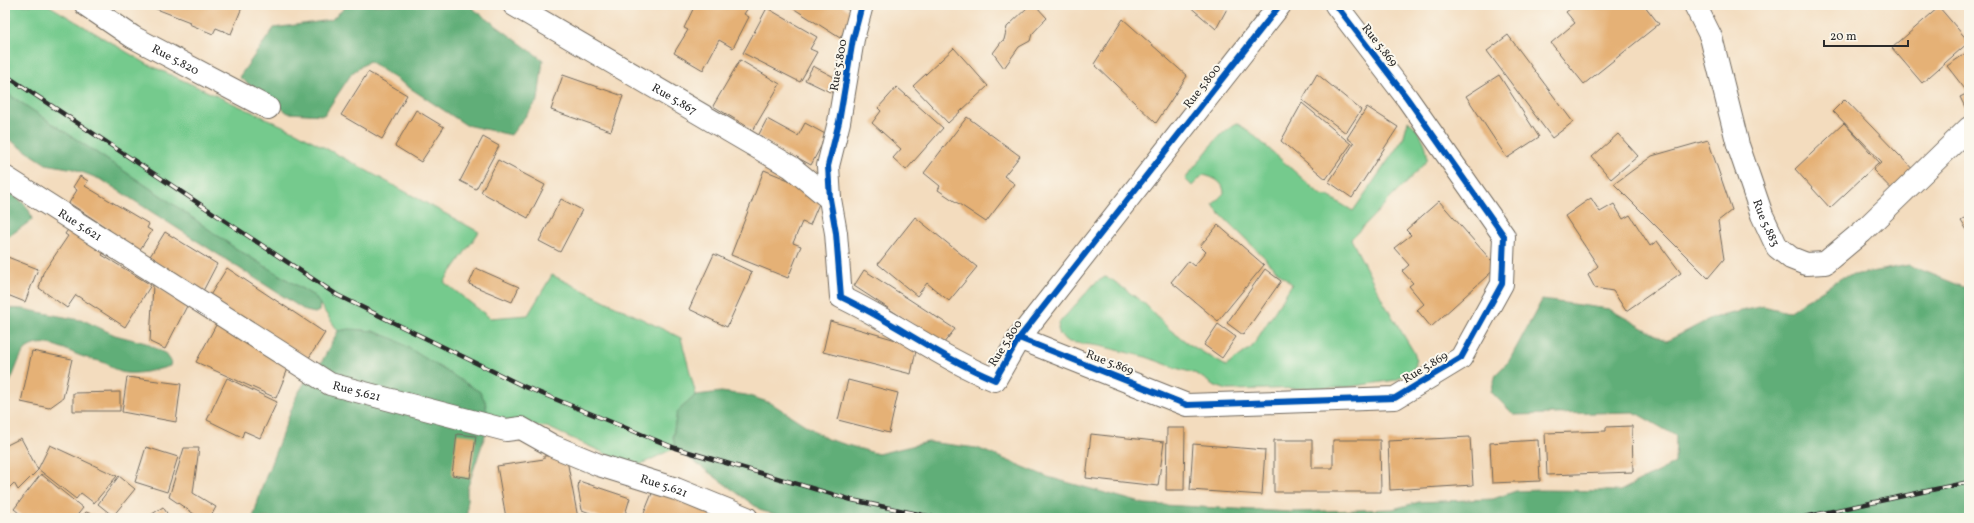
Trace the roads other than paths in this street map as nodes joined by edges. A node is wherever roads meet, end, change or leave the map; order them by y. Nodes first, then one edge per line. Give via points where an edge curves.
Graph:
1 (86, 5) edge
2 (514, 5) edge
3 (862, 5) edge
4 (1280, 5) edge
5 (1336, 5) edge
6 (1695, 5) edge
7 (268, 108) dead end
8 (1969, 128) edge
9 (5, 176) edge
10 (830, 199) junction
11 (1019, 338) junction
12 (747, 518) edge

1 - 7 street, Rue 5.820 via 133,37
2 - 10 street, Rue 5.867 via 791,167
3 - 10 street, Rue 5.800 via 828,166
4 - 11 street, Rue 5.800
5 - 11 street, Rue 5.869 via 1407,98 1504,236 1502,284 1461,358 1395,398 1187,404
6 - 8 street, Rue 5.883 via 1711,38 1738,144 1762,215 1777,247 1791,258 1806,264 1825,263 1862,232
9 - 12 street, Rue 5.621 via 330,384 506,430 521,428 553,446 599,465 676,489
10 - 11 street, Rue 5.800 via 836,233 841,297 875,313 971,370 995,380

